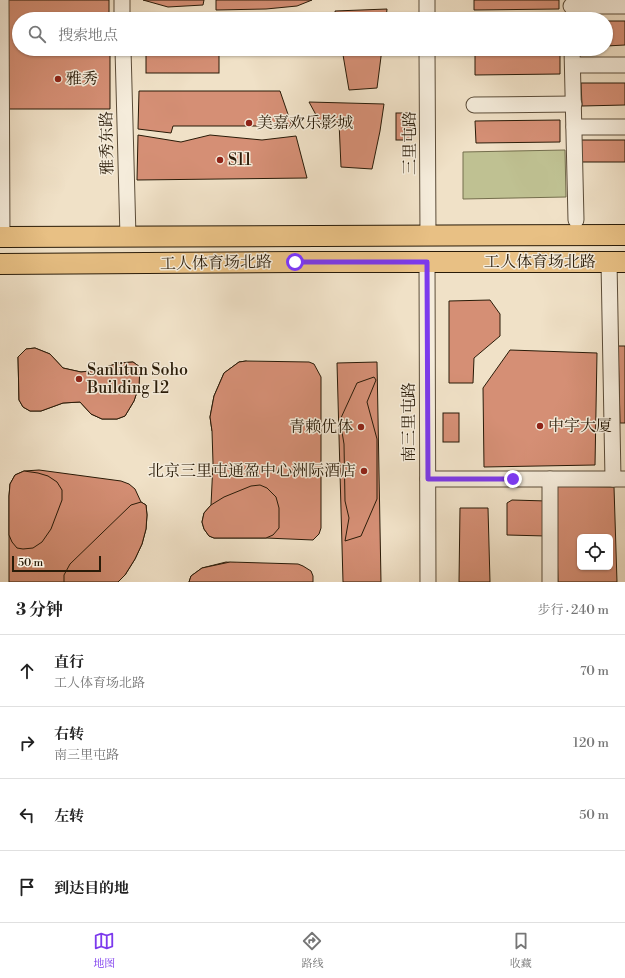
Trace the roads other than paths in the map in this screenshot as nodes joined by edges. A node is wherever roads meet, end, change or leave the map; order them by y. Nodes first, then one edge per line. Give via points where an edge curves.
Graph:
1 (1, 0) edge
2 (122, 0) edge
3 (427, 0) edge
4 (625, 6) edge
5 (571, 8) edge
6 (122, 12) edge
7 (427, 12) edge
8 (123, 56) edge
9 (427, 56) edge
10 (572, 56) edge
11 (573, 65) junction
12 (625, 65) edge
13 (574, 104) junction
14 (474, 105) dead end
15 (574, 127) junction
16 (625, 127) edge
17 (576, 220) dead end
18 (625, 235) edge
19 (1, 237) edge
20 (128, 237) junction
21 (428, 237) junction
22 (427, 262) junction
23 (617, 262) edge
24 (0, 264) edge
25 (428, 479) junction
26 (550, 479) junction
27 (619, 479) edge
28 (428, 582) edge
29 (550, 582) edge

1 - 19 street
2 - 6 street
3 - 7 street
4 - 5 street
8 - 20 street, 雅秀东路
9 - 21 street, 三里屯路
10 - 11 street
11 - 12 street
11 - 13 street
13 - 14 street
13 - 15 street
15 - 16 street
15 - 17 street
18 - 21 main road, 工人体育场北路
19 - 20 main road, 工人体育场北路
20 - 21 main road, 工人体育场北路
22 - 23 main road, 工人体育场北路
22 - 24 main road, 工人体育场北路
22 - 25 street, 南三里屯路
23 - 27 street
25 - 26 street
25 - 28 street, 南三里屯路
26 - 27 street
26 - 29 street

